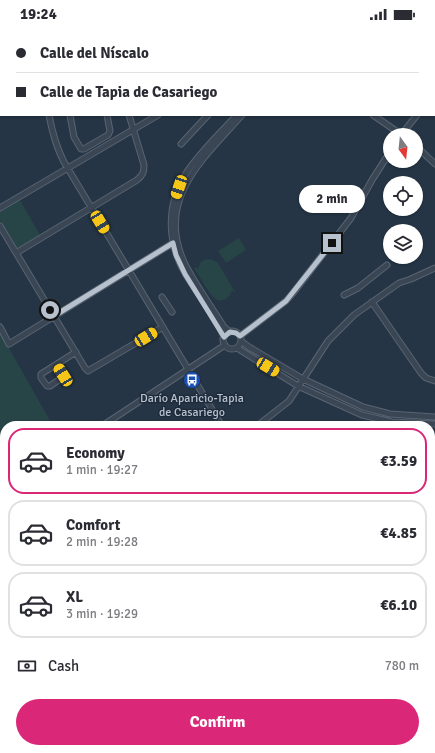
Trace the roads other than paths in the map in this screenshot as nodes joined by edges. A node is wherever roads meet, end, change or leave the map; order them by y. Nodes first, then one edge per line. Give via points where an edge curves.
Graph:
1 (49, 116) edge
2 (70, 116) edge
3 (107, 116) edge
4 (129, 116) edge
5 (156, 116) edge
6 (207, 116) edge
7 (235, 116) edge
8 (241, 116) edge
9 (374, 116) edge
10 (416, 116) edge
11 (392, 128) edge
12 (407, 128) edge
13 (132, 130) junction
14 (97, 142) junction
15 (181, 144) dead end
16 (101, 148) junction
17 (423, 153) edge
18 (383, 163) edge
19 (435, 164) edge
20 (68, 168) junction
21 (0, 208) edge
22 (92, 208) junction
23 (0, 226) edge
24 (173, 243) junction
25 (16, 253) junction
26 (387, 266) dead end
27 (435, 268) edge
28 (129, 270) junction
29 (344, 295) dead end
30 (162, 297) dead end
31 (372, 302) junction
32 (172, 312) dead end
33 (54, 316) junction
34 (0, 327) edge
35 (163, 327) junction
36 (230, 332) junction
37 (224, 337) junction
38 (241, 338) junction
39 (225, 345) junction
40 (236, 348) junction
41 (76, 352) junction
42 (56, 365) junction
43 (188, 369) junction
44 (303, 379) junction
45 (435, 381) edge
46 (298, 386) junction
47 (435, 417) edge
48 (112, 420) edge
49 (219, 421) edge
50 (265, 421) edge
51 (387, 421) edge

1 - 20 street via 52,132
2 - 14 street via 74,137 81,149
3 - 14 street via 110,131
4 - 13 street
5 - 13 street
6 - 15 street
7 - 24 street via 192,165 179,187 172,212
8 - 36 street via 195,168 183,188 176,212 176,234 180,254 224,327
9 - 11 street
10 - 12 street
13 - 16 street
13 - 22 street via 144,165 142,176
14 - 16 street
16 - 20 street
17 - 19 street
18 - 38 street via 351,218 294,293
20 - 21 street
20 - 22 street
22 - 25 street
22 - 28 street
23 - 25 street
24 - 28 street
24 - 37 street via 185,274
25 - 33 street
26 - 29 street via 358,288
27 - 31 street via 412,280 399,283
28 - 33 street
28 - 35 street
30 - 32 street
31 - 44 street via 354,315 328,341
31 - 45 street via 421,373
33 - 34 street via 9,344
33 - 41 street
35 - 41 street via 88,371
35 - 43 street
36 - 37 street
36 - 38 street
37 - 39 street
38 - 40 street
38 - 44 street via 249,347
39 - 40 street
39 - 43 street
40 - 46 street
41 - 42 street
42 - 42 street via 41,374 47,386 63,377
43 - 48 street
43 - 49 street
44 - 46 street
44 - 47 street via 375,411
46 - 50 street via 289,401
46 - 51 street via 372,418

